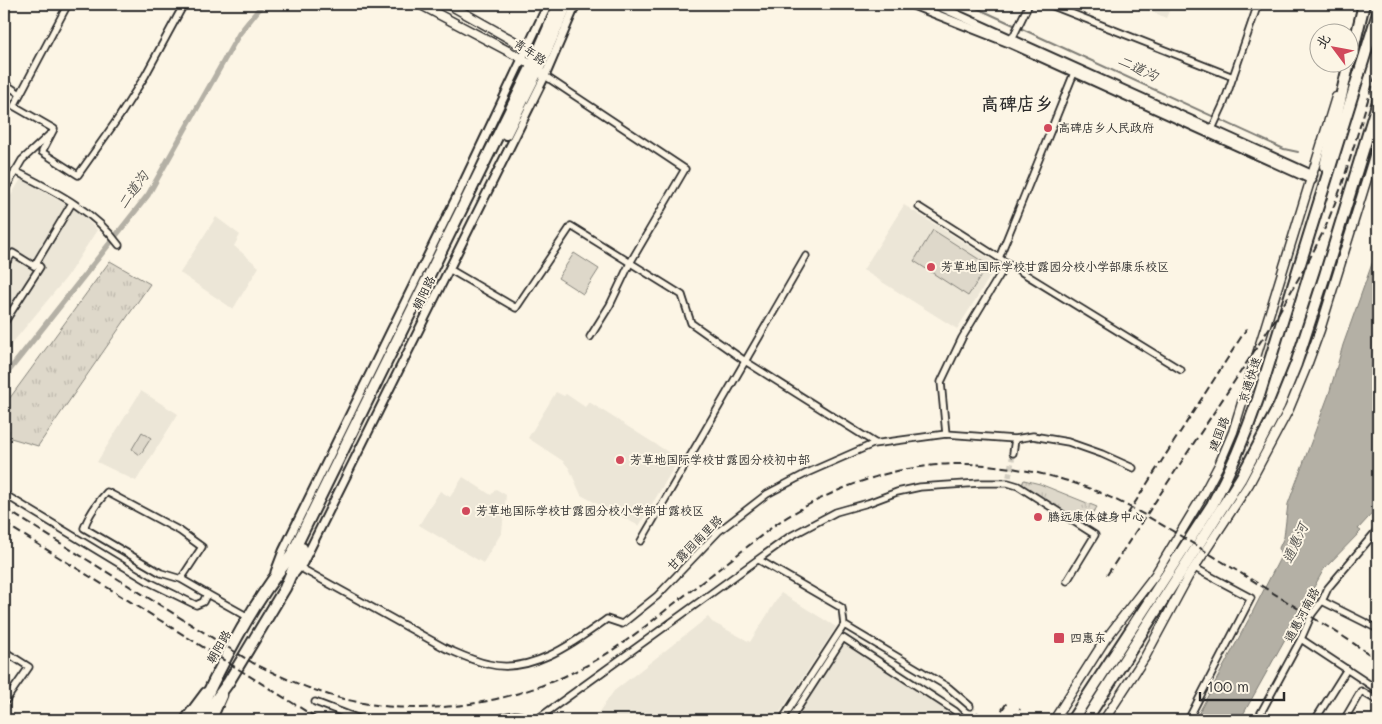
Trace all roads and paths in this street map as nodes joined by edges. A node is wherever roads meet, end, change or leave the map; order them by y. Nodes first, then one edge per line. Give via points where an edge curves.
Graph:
1 (68, 4) edge
2 (184, 4) edge
3 (419, 4) edge
4 (448, 4) edge
5 (548, 4) edge
6 (559, 4) edge
7 (567, 4) edge
8 (576, 4) edge
9 (910, 4) edge
10 (934, 4) edge
11 (1029, 4) edge
12 (1048, 4) edge
13 (1258, 4) edge
14 (1364, 4) edge
15 (1378, 13) edge
16 (1359, 22) edge
17 (1359, 22) edge
18 (1012, 38) junction
19 (528, 49) junction
20 (523, 59) junction
21 (538, 67) junction
22 (1346, 72) edge
23 (1347, 72) edge
24 (1074, 73) junction
25 (1233, 77) junction
26 (4, 83) edge
27 (20, 94) junction
28 (1378, 101) edge
29 (1378, 114) edge
30 (1214, 126) junction
31 (54, 129) junction
32 (1378, 143) edge
33 (1365, 145) junction
34 (15, 171) junction
35 (1313, 177) junction
36 (4, 191) edge
37 (72, 203) junction
38 (1318, 205) junction
39 (919, 207) dead end
40 (119, 245) dead end
41 (806, 256) dead end
42 (998, 258) junction
43 (36, 263) junction
44 (630, 263) junction
45 (1007, 263) junction
46 (4, 266) edge
47 (449, 269) junction
48 (4, 322) edge
49 (590, 337) dead end
50 (745, 361) junction
51 (1296, 364) junction
52 (1181, 370) dead end
53 (1281, 425) junction
54 (946, 434) junction
55 (1015, 439) junction
56 (876, 443) junction
57 (1013, 453) tunnel mouth
58 (1133, 468) dead end
59 (328, 487) junction
60 (4, 494) edge
61 (1378, 530) edge
62 (641, 541) dead end
63 (759, 560) junction
64 (299, 567) junction
65 (1195, 568) junction
66 (181, 579) junction
67 (1067, 581) dead end
68 (285, 588) junction
69 (207, 594) junction
70 (1322, 601) junction
71 (250, 618) junction
72 (844, 625) junction
73 (1378, 629) edge
74 (1301, 639) junction
75 (4, 650) edge
76 (1347, 669) junction
77 (217, 675) junction
78 (228, 683) junction
79 (1378, 690) edge
80 (1378, 701) edge
81 (316, 702) dead end
82 (4, 703) edge
83 (970, 706) tunnel mouth
84 (184, 720) edge
85 (195, 720) edge
86 (203, 720) edge
87 (212, 720) edge
88 (362, 720) edge
89 (495, 720) edge
90 (534, 720) edge
91 (782, 720) edge
92 (790, 720) edge
93 (961, 720) edge
94 (1054, 720) edge
95 (1072, 720) edge
96 (1086, 720) edge
97 (1104, 720) edge
98 (1188, 720) edge
99 (1257, 720) edge
100 (1315, 720) edge
101 (1344, 720) edge

1 - 27 street
2 - 31 street via 124,109 78,175 42,152
3 - 20 main road, 青年路
4 - 19 main road, 青年路
5 - 19 street, 朝阳路
6 - 21 highway, 朝阳路
7 - 21 highway, 朝阳路
8 - 21 street, 朝阳路
9 - 24 street
10 - 18 street
11 - 18 street
12 - 25 street
13 - 25 street
14 - 16 main road
14 - 17 highway
15 - 38 highway, 京通快速
18 - 30 street
19 - 20 street, 朝阳路
19 - 21 main road, 青年路
20 - 21 main road, 青年路
20 - 59 street, 朝阳路
21 - 44 street via 685,169
21 - 47 street, 朝阳路
21 - 59 highway, 朝阳路
22 - 35 main road, 建国路
23 - 38 highway
24 - 35 street
24 - 42 street
25 - 30 street
26 - 27 street
27 - 31 street via 14,106
28 - 33 highway
29 - 33 highway
30 - 35 street
31 - 34 street
32 - 53 main road via 1320,330
33 - 51 highway
34 - 36 street
34 - 37 street
35 - 94 main road, 建国路 via 1233,432 1219,466 1155,575 1105,640
37 - 40 street via 110,232
37 - 43 street
38 - 95 highway, 京通快速 via 1258,399 1230,472 1212,505
39 - 42 street
41 - 50 street
42 - 45 street
43 - 46 street via 34,266 13,253
43 - 48 street via 40,266
44 - 47 street via 571,226 516,308
44 - 49 street
44 - 50 street via 682,295 691,323
45 - 52 street
45 - 54 street via 962,338 941,382
47 - 59 street, 朝阳路
50 - 56 street
50 - 62 street
51 - 53 main road
51 - 96 highway via 1279,406 1241,478
53 - 65 main road via 1249,484
54 - 55 street, 甘露园南里路
54 - 56 street, 甘露园南里路
55 - 57 street
55 - 58 street, 甘露园南里路 via 1033,436 1068,442
56 - 64 street, 甘露园南里路 via 767,494 719,531 658,596 622,624 606,619 551,656 514,666 490,665 445,648
59 - 64 street, 朝阳路
59 - 68 highway, 朝阳路
59 - 71 highway, 朝阳路 via 291,556 272,579
60 - 69 street via 108,558 190,603 203,602
61 - 70 street, 通惠河南路 via 1328,588
63 - 67 street via 789,538 836,512 896,492 920,486 1009,480 1095,534
63 - 72 street via 842,608
63 - 90 street
64 - 68 street, 朝阳路
65 - 97 main road via 1145,657
65 - 98 street via 1252,598
66 - 66 street via 161,573 84,528 107,492 180,531 202,547
66 - 69 street
68 - 78 highway, 朝阳路
69 - 71 street
70 - 73 street
70 - 74 street, 通惠河南路
71 - 77 highway, 朝阳路
72 - 83 street via 948,687
72 - 91 street
74 - 76 street
74 - 99 street, 通惠河南路
75 - 82 street via 29,667
76 - 79 street
76 - 100 street
77 - 84 street, 朝阳路
77 - 85 highway, 朝阳路
78 - 86 highway, 朝阳路
78 - 87 street, 朝阳路
80 - 101 street via 1361,691
81 - 88 street
89 - 90 street via 519,714
92 - 93 street via 842,638 955,711

